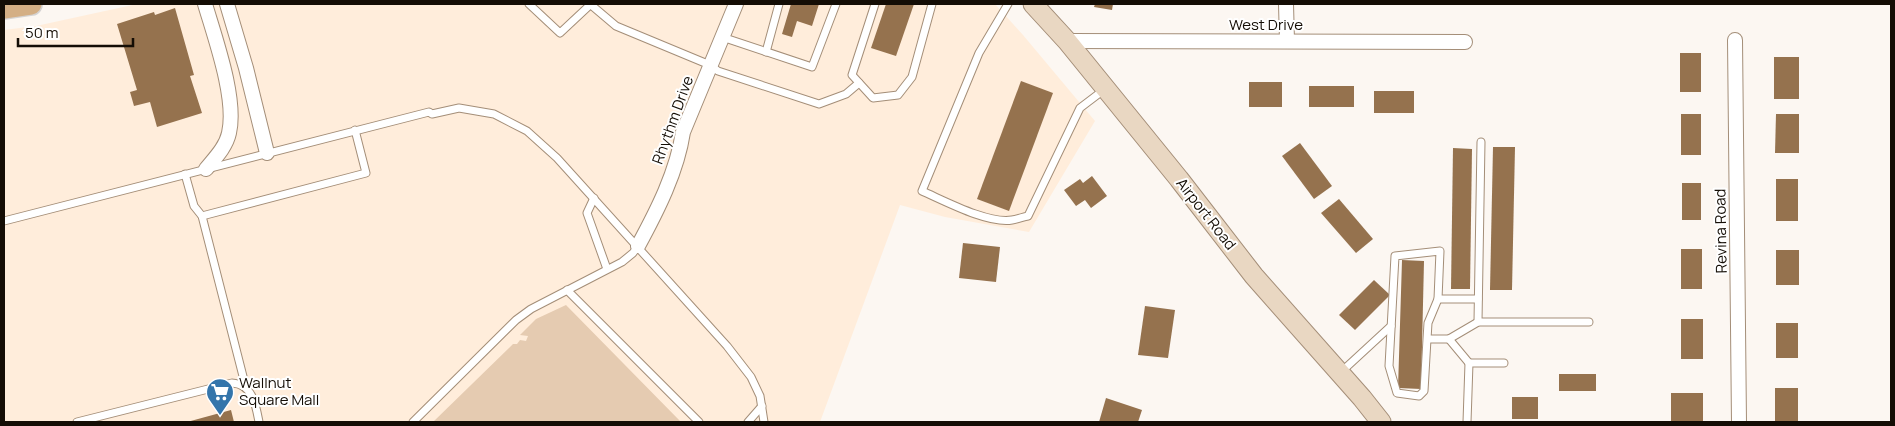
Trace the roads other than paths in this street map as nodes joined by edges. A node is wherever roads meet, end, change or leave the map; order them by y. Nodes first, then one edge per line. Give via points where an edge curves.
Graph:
1 (31, 4) edge
2 (204, 4) edge
3 (227, 4) edge
4 (529, 4) edge
5 (590, 4) edge
6 (736, 4) edge
7 (779, 4) edge
8 (836, 4) edge
9 (875, 4) edge
10 (932, 4) edge
11 (1008, 4) edge
12 (1033, 4) edge
13 (1286, 4) edge
14 (4, 8) edge
15 (722, 37) junction
16 (1735, 40) dead end
17 (1067, 41) junction
18 (1286, 42) junction
19 (1465, 42) dead end
20 (766, 52) junction
21 (710, 65) junction
22 (859, 83) junction
23 (1105, 88) junction
24 (355, 130) junction
25 (1481, 142) dead end
26 (267, 153) junction
27 (206, 169) junction
28 (185, 174) junction
29 (594, 198) junction
30 (202, 216) junction
31 (4, 221) edge
32 (638, 246) junction
33 (607, 269) junction
34 (567, 290) junction
35 (1438, 299) junction
36 (1478, 299) junction
37 (1478, 322) junction
38 (1589, 322) dead end
39 (1391, 326) junction
40 (1427, 339) junction
41 (1449, 339) junction
42 (1469, 362) junction
43 (1504, 363) dead end
44 (1340, 373) junction
45 (246, 388) junction
46 (762, 406) junction
47 (76, 422) edge
48 (260, 422) edge
49 (413, 422) edge
50 (699, 422) edge
51 (748, 422) edge
52 (764, 422) edge
53 (1381, 422) edge
54 (1467, 422) edge
55 (1739, 422) edge

1 - 14 main road
2 - 27 street via 219,49 231,106 229,135 223,149
3 - 26 street
4 - 5 lane via 560,33
5 - 21 lane via 616,26
6 - 15 street, Rhythm Drive
7 - 20 lane
8 - 20 lane via 812,67
9 - 22 lane via 852,75
10 - 22 lane via 912,77 898,96 873,98
11 - 23 lane via 978,53 922,192 964,210 999,220 1028,216 1080,108
12 - 17 street, Airport Road
13 - 18 street
15 - 20 lane
15 - 21 street, Rhythm Drive
16 - 55 street, Revina Road
17 - 18 street, West Drive
17 - 23 street, Airport Road
18 - 19 street, West Drive
21 - 22 lane via 718,71 819,104 846,94
21 - 32 street, Rhythm Drive via 683,132 681,149 660,203
23 - 44 street, Airport Road via 1254,276
24 - 26 lane
24 - 29 lane via 429,112 459,108 486,111 527,131
24 - 30 lane via 366,173
25 - 36 lane
26 - 27 lane
27 - 28 lane
28 - 30 lane via 194,206
28 - 31 lane
29 - 32 lane
29 - 33 lane via 587,213
30 - 45 lane
32 - 33 lane via 622,262
32 - 46 lane via 728,346 751,376
33 - 34 lane
34 - 49 lane via 516,320
34 - 50 lane
35 - 36 lane
35 - 39 lane via 1440,251 1394,256
35 - 40 lane via 1428,322
36 - 37 lane
37 - 38 lane
37 - 41 lane
39 - 40 lane via 1389,366 1397,393 1419,396 1424,390
39 - 44 lane
40 - 41 lane
41 - 42 lane
42 - 43 lane
42 - 54 lane
44 - 53 street, Airport Road
45 - 47 lane via 232,383
45 - 48 lane via 253,397
46 - 51 lane
46 - 52 lane

